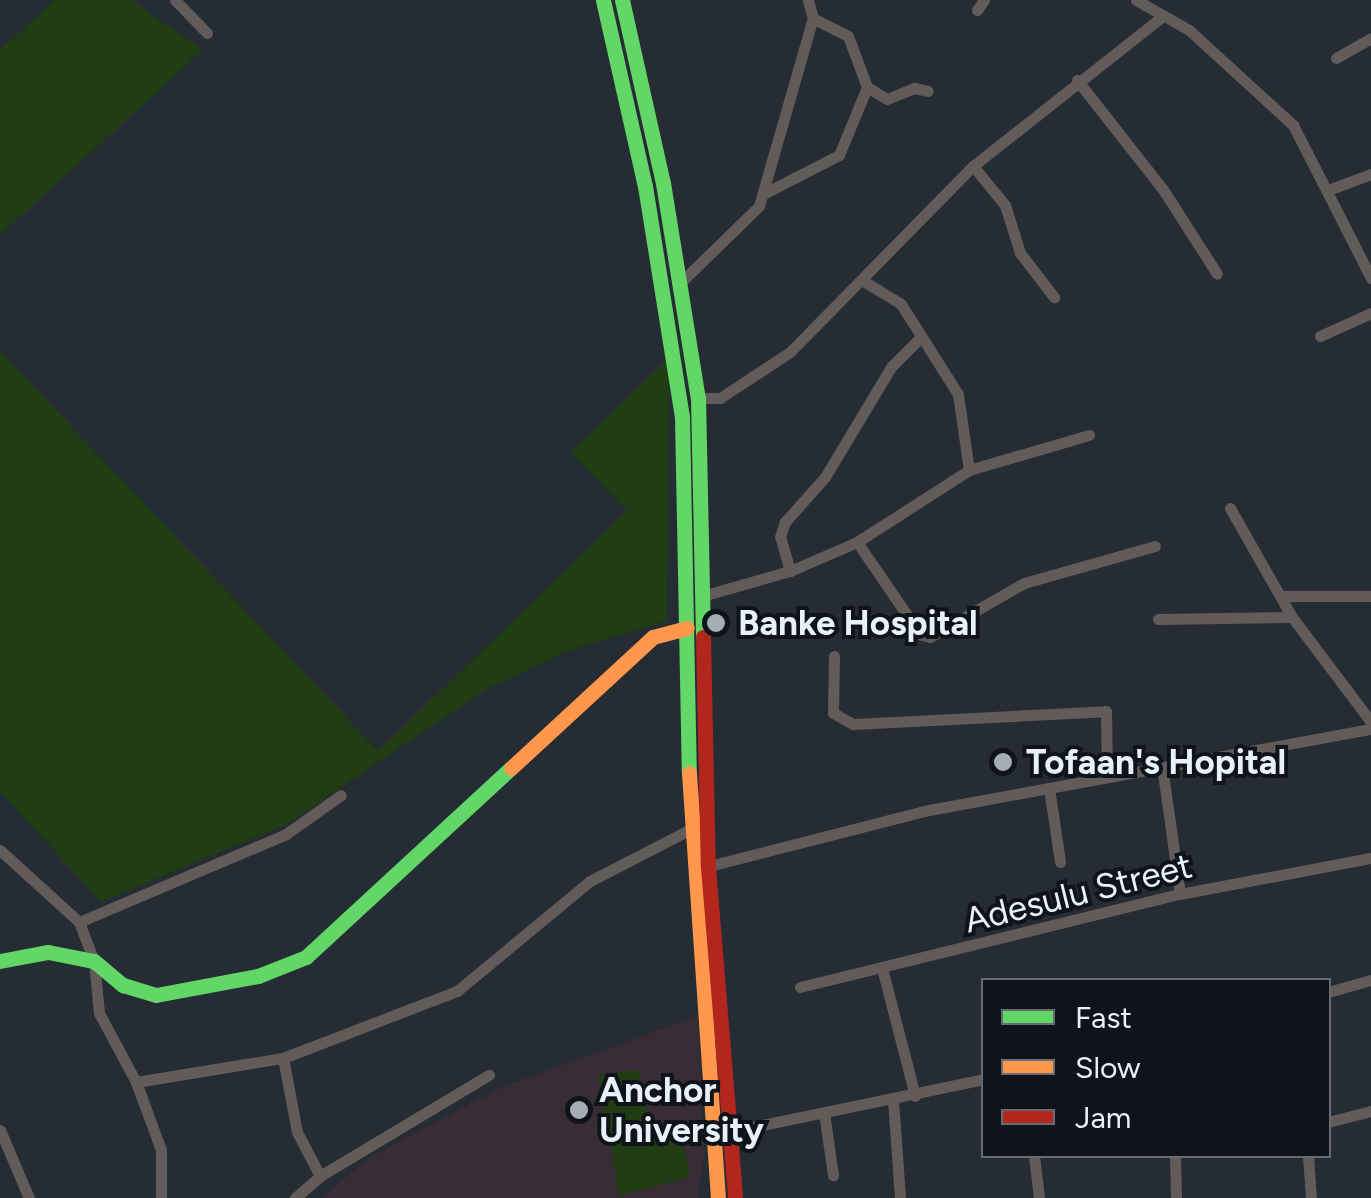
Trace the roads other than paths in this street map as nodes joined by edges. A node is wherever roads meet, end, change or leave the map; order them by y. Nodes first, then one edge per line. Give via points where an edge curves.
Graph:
1 (175, 0) edge
2 (603, 0) edge
3 (622, 0) edge
4 (808, 0) edge
5 (1142, 2) edge
6 (1163, 16) junction
7 (813, 18) junction
8 (207, 32) dead end
9 (1371, 38) edge
10 (1336, 58) dead end
11 (1077, 80) junction
12 (867, 87) junction
13 (928, 92) dead end
14 (972, 166) junction
15 (1371, 174) edge
16 (1328, 190) junction
17 (764, 194) junction
18 (1217, 274) dead end
19 (1371, 278) edge
20 (682, 282) junction
21 (865, 282) junction
22 (1054, 297) dead end
23 (1371, 314) edge
24 (1320, 336) dead end
25 (920, 338) junction
26 (698, 398) junction
27 (1089, 435) dead end
28 (968, 470) junction
29 (1230, 508) dead end
30 (856, 542) junction
31 (1155, 546) dead end
32 (790, 571) junction
33 (702, 596) junction
34 (1282, 596) junction
35 (1371, 596) edge
36 (1292, 617) junction
37 (1158, 619) dead end
38 (687, 628) junction
39 (834, 656) dead end
40 (1371, 726) edge
41 (1162, 766) junction
42 (1108, 776) junction
43 (1049, 788) junction
44 (341, 794) dead end
45 (690, 830) junction
46 (0, 850) edge
47 (1371, 858) edge
48 (1060, 862) dead end
49 (708, 867) junction
50 (691, 869) junction
51 (1180, 894) junction
52 (79, 922) junction
53 (0, 961) edge
54 (94, 962) junction
55 (882, 972) junction
56 (1371, 980) edge
57 (800, 987) dead end
58 (1331, 991) edge
59 (283, 1058) junction
60 (489, 1075) dead end
61 (981, 1080) edge
62 (136, 1082) junction
63 (915, 1096) junction
64 (894, 1100) junction
65 (1371, 1111) edge
66 (824, 1113) junction
67 (1331, 1121) edge
68 (0, 1130) edge
69 (728, 1132) junction
70 (1034, 1158) edge
71 (1175, 1158) edge
72 (1308, 1158) edge
73 (834, 1175) dead end
74 (320, 1176) junction
75 (29, 1198) edge
76 (161, 1198) edge
77 (296, 1198) edge
78 (718, 1198) edge
79 (734, 1198) edge
80 (900, 1198) edge
81 (1039, 1198) edge
82 (1176, 1198) edge
83 (1310, 1198) edge

1 - 8 street
2 - 38 street via 672,346 686,492
3 - 20 street
4 - 7 street
5 - 6 street
6 - 11 street
6 - 16 street via 1189,30 1293,125
7 - 12 street via 848,36
7 - 17 street
9 - 10 street
11 - 14 street
11 - 18 street via 1164,190
12 - 13 street via 887,99 914,88
12 - 17 street via 839,155
14 - 21 street
14 - 22 street via 1005,205 1020,253
15 - 16 street
16 - 19 street
17 - 20 street via 749,220
20 - 26 street
21 - 25 street via 901,304
21 - 26 street via 790,352 720,398
23 - 24 street
25 - 28 street via 958,394
25 - 32 street via 891,367 825,477 786,522 780,537
26 - 33 street
27 - 28 street
28 - 30 street
29 - 34 street
30 - 31 street via 920,634 930,637 1024,584
30 - 32 street
32 - 33 street
33 - 49 street
34 - 35 street
34 - 36 street
36 - 37 street
36 - 40 street
38 - 45 street
38 - 54 street via 653,637 306,957 258,976 156,995 123,985
39 - 42 street via 833,713 854,724 1106,711
40 - 41 street
41 - 42 street
41 - 51 street
42 - 43 street
43 - 48 street
43 - 49 street via 894,818
44 - 52 street via 286,834
45 - 50 street
45 - 59 street via 590,881 457,991
46 - 52 street
47 - 51 street, Adesulu Street
49 - 50 street
49 - 69 street
50 - 78 street
51 - 55 street, Adesulu Street
52 - 54 street
53 - 54 street via 48,952
54 - 62 street via 99,1013
55 - 57 street, Adesulu Street
55 - 63 street
56 - 58 street
59 - 62 street
59 - 74 street via 297,1132
60 - 74 street
61 - 63 street
62 - 76 street via 162,1150
63 - 64 street
64 - 66 street
64 - 80 street
65 - 67 street
66 - 69 street
66 - 73 street
68 - 75 street
69 - 79 street
70 - 81 street
71 - 82 street
72 - 83 street
74 - 77 street

